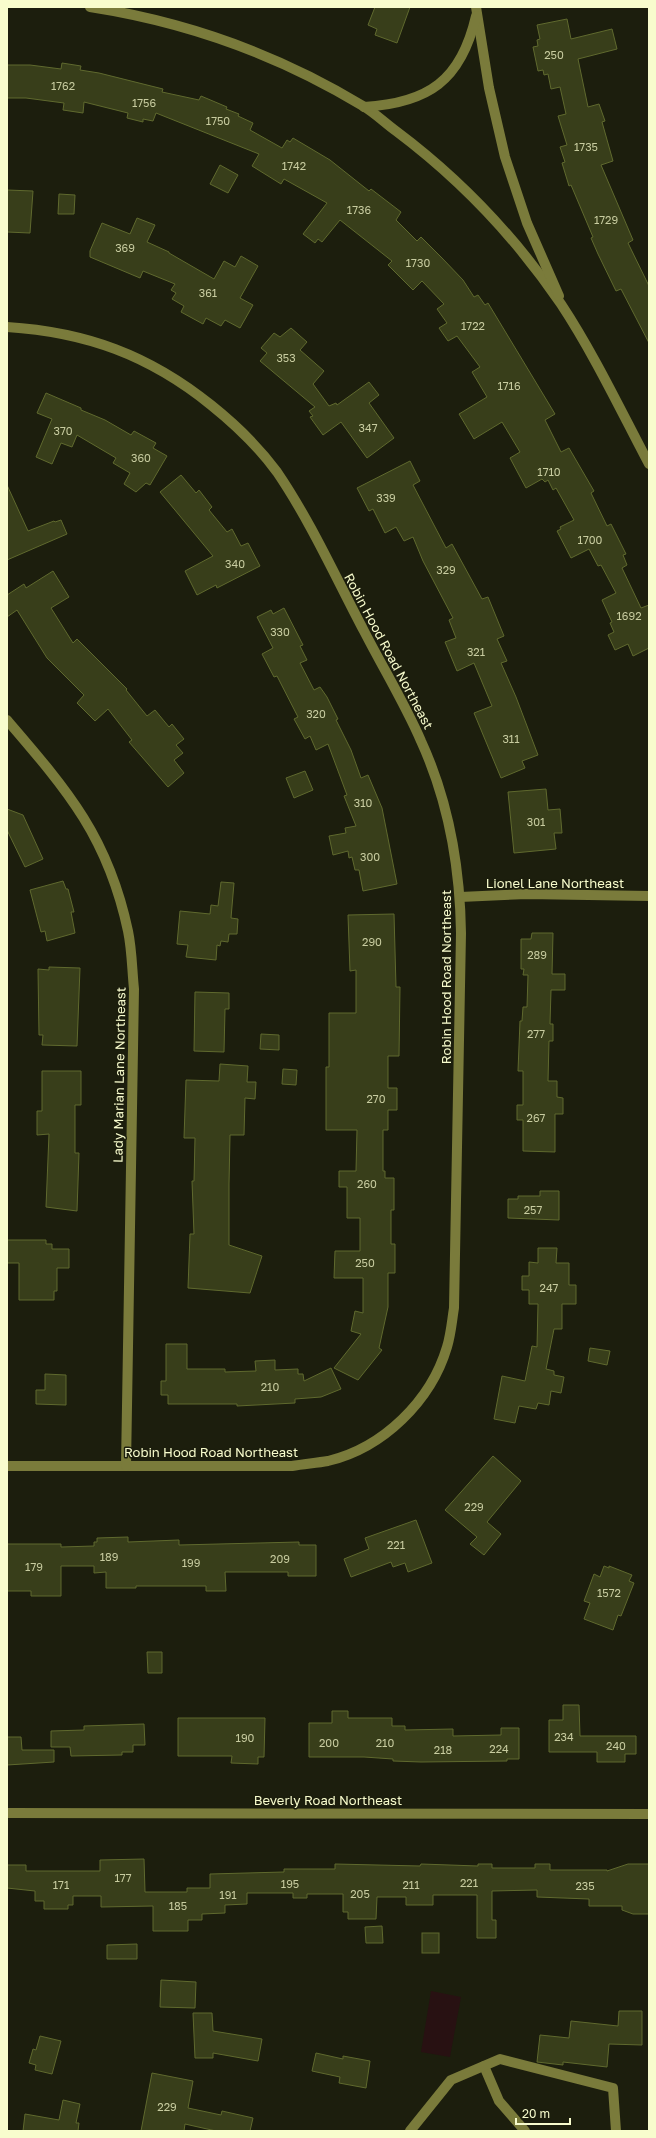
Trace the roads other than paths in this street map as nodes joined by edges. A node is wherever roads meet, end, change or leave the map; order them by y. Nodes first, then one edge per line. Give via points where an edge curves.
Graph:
1 (90, 7) edge
2 (477, 9) edge
3 (364, 107) junction
4 (561, 305) junction
5 (7, 327) edge
6 (649, 464) edge
7 (7, 720) edge
8 (649, 896) edge
9 (460, 897) junction
10 (7, 1466) edge
11 (126, 1466) junction
12 (7, 1812) edge
13 (649, 1814) edge
14 (484, 2066) junction
15 (410, 2131) edge
16 (525, 2131) edge
17 (616, 2131) edge

1 - 3 street via 129,13 230,41 273,59
2 - 3 street via 466,51 442,82 425,94 406,102
2 - 4 street via 489,88 505,157 527,223
3 - 4 street via 421,150 473,196 520,248
4 - 6 street via 591,355
5 - 9 street, Robin Hood Road Northeast via 41,329 119,349 155,366 189,387 255,444 277,473 308,524 421,740 448,816 456,856
7 - 11 street, Lady Marian Lane Northeast via 62,784 87,821 114,878 129,933 134,989
8 - 9 street, Lionel Lane Northeast via 527,894
9 - 11 street, Robin Hood Road Northeast via 454,1308 447,1347 430,1384 412,1410 388,1432 361,1448 329,1460 292,1466
10 - 11 street, Robin Hood Road Northeast
12 - 13 street, Beverly Road Northeast
14 - 15 street via 451,2080
14 - 16 street via 499,2101
14 - 17 street via 500,2059 613,2088

